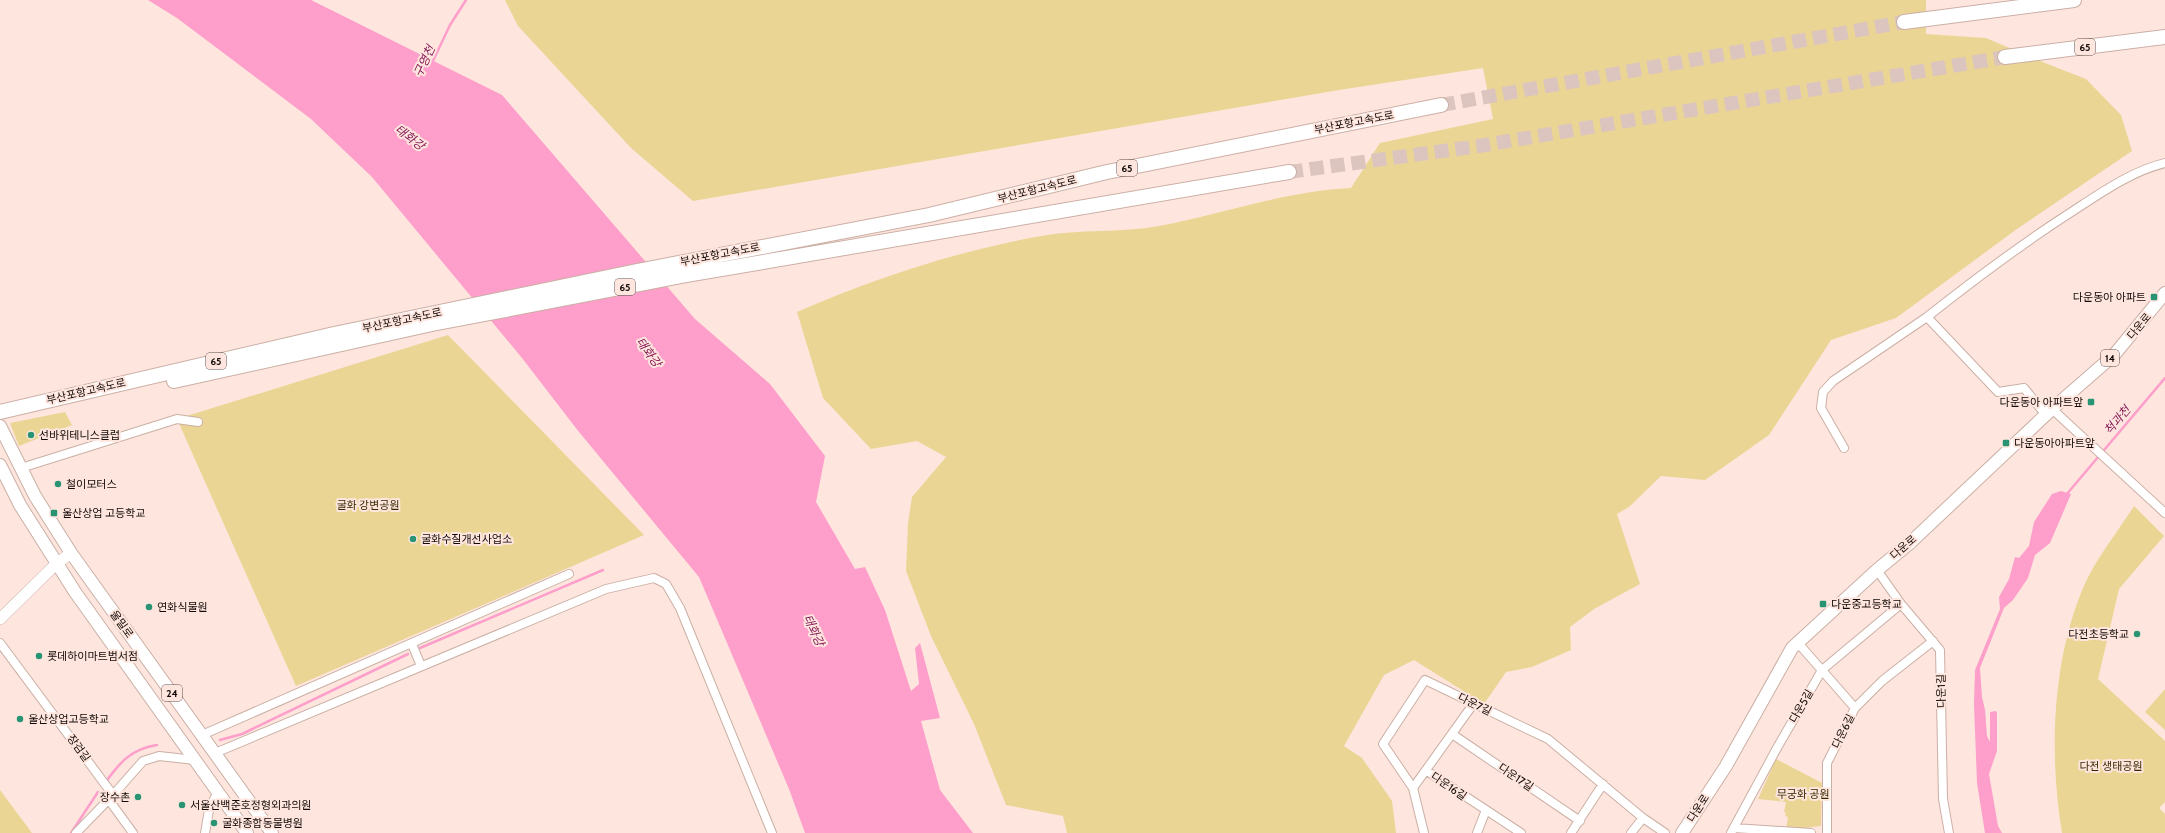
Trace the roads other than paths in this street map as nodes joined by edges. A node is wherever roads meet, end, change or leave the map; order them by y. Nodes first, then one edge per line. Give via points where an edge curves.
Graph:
1 (2074, 0) edge
2 (1904, 22) tunnel mouth
3 (2165, 37) edge
4 (2005, 58) tunnel mouth
5 (1441, 105) tunnel mouth
6 (2165, 163) edge
7 (1289, 172) tunnel mouth
8 (2165, 293) edge
9 (1927, 317) junction
10 (0, 412) edge
11 (2049, 412) junction
12 (0, 421) edge
13 (198, 422) dead end
14 (0, 426) edge
15 (1844, 448) dead end
16 (0, 465) edge
17 (21, 468) junction
18 (2165, 513) edge
19 (71, 553) junction
20 (56, 564) junction
21 (1877, 570) junction
22 (569, 574) dead end
23 (1901, 604) junction
24 (0, 619) edge
25 (1933, 641) junction
26 (1798, 643) junction
27 (0, 644) edge
28 (412, 644) junction
29 (421, 666) junction
30 (1822, 670) junction
31 (1474, 703) junction
32 (1855, 708) junction
33 (1452, 734) junction
34 (202, 735) junction
35 (215, 753) junction
36 (195, 760) junction
37 (1427, 771) junction
38 (1603, 784) junction
39 (1413, 788) junction
40 (218, 792) junction
41 (111, 798) junction
42 (1486, 810) junction
43 (1643, 818) junction
44 (1580, 821) junction
45 (1732, 830) edge
46 (76, 833) edge
47 (132, 833) edge
48 (204, 833) edge
49 (247, 833) edge
50 (272, 833) edge
51 (772, 833) edge
52 (1424, 833) edge
53 (1477, 833) edge
54 (1521, 833) edge
55 (1571, 833) edge
56 (1631, 833) edge
57 (1665, 833) edge
58 (1682, 833) edge
59 (1812, 833) edge
60 (1827, 833) edge
61 (1949, 833) edge

1 - 2 highway
3 - 4 highway, 65
5 - 10 highway, 부산포항고속도로 / 65 via 1107,172 929,215 813,236 334,334
6 - 9 street via 2152,166 2105,190 2047,228
7 - 12 highway, 부산포항고속도로 / 65 via 687,275 432,324 124,391
8 - 11 main road, 다운로 / 14 via 2114,355
9 - 11 street via 1998,392 2024,388
9 - 15 street via 1833,381 1823,392 1821,408
11 - 18 street via 2077,432
11 - 21 main road, 다운로 / 14 via 1911,542
13 - 17 street via 176,419
14 - 17 main road, 울밀로 / 24
16 - 20 main road, 울밀로 / 24 via 20,505
17 - 19 main road, 울밀로 / 24 via 35,496
19 - 20 main road
19 - 34 main road, 울밀로 / 24
20 - 24 main road
20 - 36 main road, 울밀로 / 24
21 - 23 street, 다운1길
21 - 26 main road, 다운로 / 14
22 - 28 street
23 - 25 street, 다운1길
23 - 30 street, 다운5길
25 - 32 street, 다운6길 via 1882,681
25 - 61 street, 다운1길 via 1940,650 1943,799
26 - 30 street
26 - 58 main road, 다운로 / 14 via 1792,648 1726,766
27 - 41 street, 장검길
28 - 29 street
28 - 34 street
29 - 35 street
29 - 51 street via 606,589 654,578 666,584 680,608
30 - 32 street
30 - 45 street, 다운5길
31 - 33 street, 다운16길
31 - 38 street, 다운7길 via 1548,739
31 - 39 street, 다운7길 via 1425,680 1383,744
32 - 60 street, 다운6길 via 1827,763
33 - 37 street, 다운16길
33 - 44 street, 다운17길
34 - 35 main road, 울밀로 / 24
35 - 50 main road, 울밀로 / 24
36 - 40 main road, 울밀로 / 24
36 - 41 street via 159,756 143,761
37 - 39 street
37 - 42 street, 다운16길
38 - 43 street, 다운7길
38 - 44 street
39 - 52 street, 다운7길
40 - 48 street via 209,810
40 - 49 main road, 울밀로 / 24
41 - 46 street
41 - 47 street, 장검길
42 - 53 street
42 - 54 street, 다운16길
43 - 56 street
43 - 57 street, 다운7길
44 - 55 street
45 - 59 street

